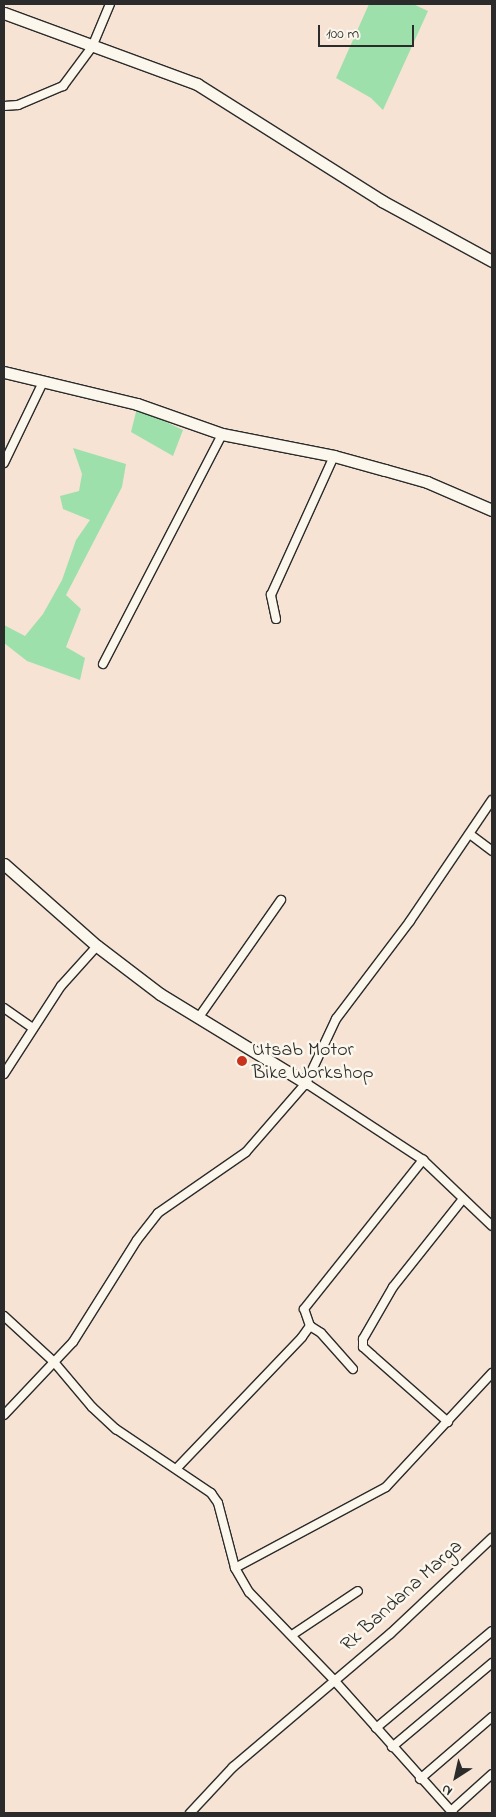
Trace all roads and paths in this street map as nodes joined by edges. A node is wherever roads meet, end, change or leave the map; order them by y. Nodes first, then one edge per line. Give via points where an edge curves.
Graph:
1 (110, 4) edge
2 (4, 13) edge
3 (92, 47) junction
4 (4, 106) edge
5 (492, 261) edge
6 (4, 372) edge
7 (43, 382) junction
8 (222, 434) junction
9 (334, 456) junction
10 (4, 463) edge
11 (492, 510) edge
12 (276, 619) dead end
13 (103, 664) dead end
14 (492, 800) edge
15 (471, 835) junction
16 (492, 851) edge
17 (4, 864) edge
18 (281, 900) dead end
19 (97, 946) junction
20 (4, 1008) edge
21 (198, 1017) junction
22 (33, 1028) junction
23 (4, 1074) edge
24 (306, 1083) junction
25 (423, 1160) junction
26 (463, 1199) junction
27 (492, 1226) edge
28 (4, 1316) edge
29 (310, 1326) junction
30 (54, 1362) junction
31 (354, 1369) dead end
32 (492, 1373) edge
33 (4, 1415) edge
34 (448, 1422) junction
35 (177, 1468) junction
36 (492, 1538) edge
37 (234, 1568) junction
38 (358, 1591) dead end
39 (492, 1631) edge
40 (292, 1634) junction
41 (492, 1663) edge
42 (333, 1679) junction
43 (492, 1717) edge
44 (376, 1728) junction
45 (392, 1747) junction
46 (492, 1774) edge
47 (420, 1778) junction
48 (452, 1812) edge
49 (190, 1813) edge

1 - 3 street
2 - 3 street
3 - 4 street via 63,86 18,105
3 - 5 street via 197,84 382,201
6 - 7 street
7 - 8 street via 138,404
7 - 10 street
8 - 9 street
8 - 13 street
9 - 11 street via 427,482
9 - 12 street via 271,595
14 - 15 street
15 - 16 street
15 - 24 street via 336,1019
17 - 19 street
18 - 21 street
19 - 21 street via 160,994
19 - 22 street via 60,986
20 - 22 street
21 - 24 street
22 - 23 street
24 - 25 street
24 - 30 street via 246,1152 158,1214 73,1342
25 - 26 street
25 - 29 street via 304,1309
26 - 27 street
26 - 34 street via 393,1287 362,1339 363,1347
28 - 30 street
29 - 31 street via 321,1333
29 - 35 street
30 - 33 street
30 - 35 street via 116,1429
32 - 34 street
34 - 37 street via 375,1495
35 - 37 street via 199,1482 218,1504
36 - 42 street, Rk Bandana Marga via 390,1634
37 - 40 street via 249,1592
38 - 40 street
39 - 44 street
40 - 42 street
41 - 45 street
42 - 44 street
42 - 49 street, Rk Bandana Marga via 233,1766
43 - 47 street
44 - 45 street
45 - 47 street
46 - 48 street
47 - 48 street

